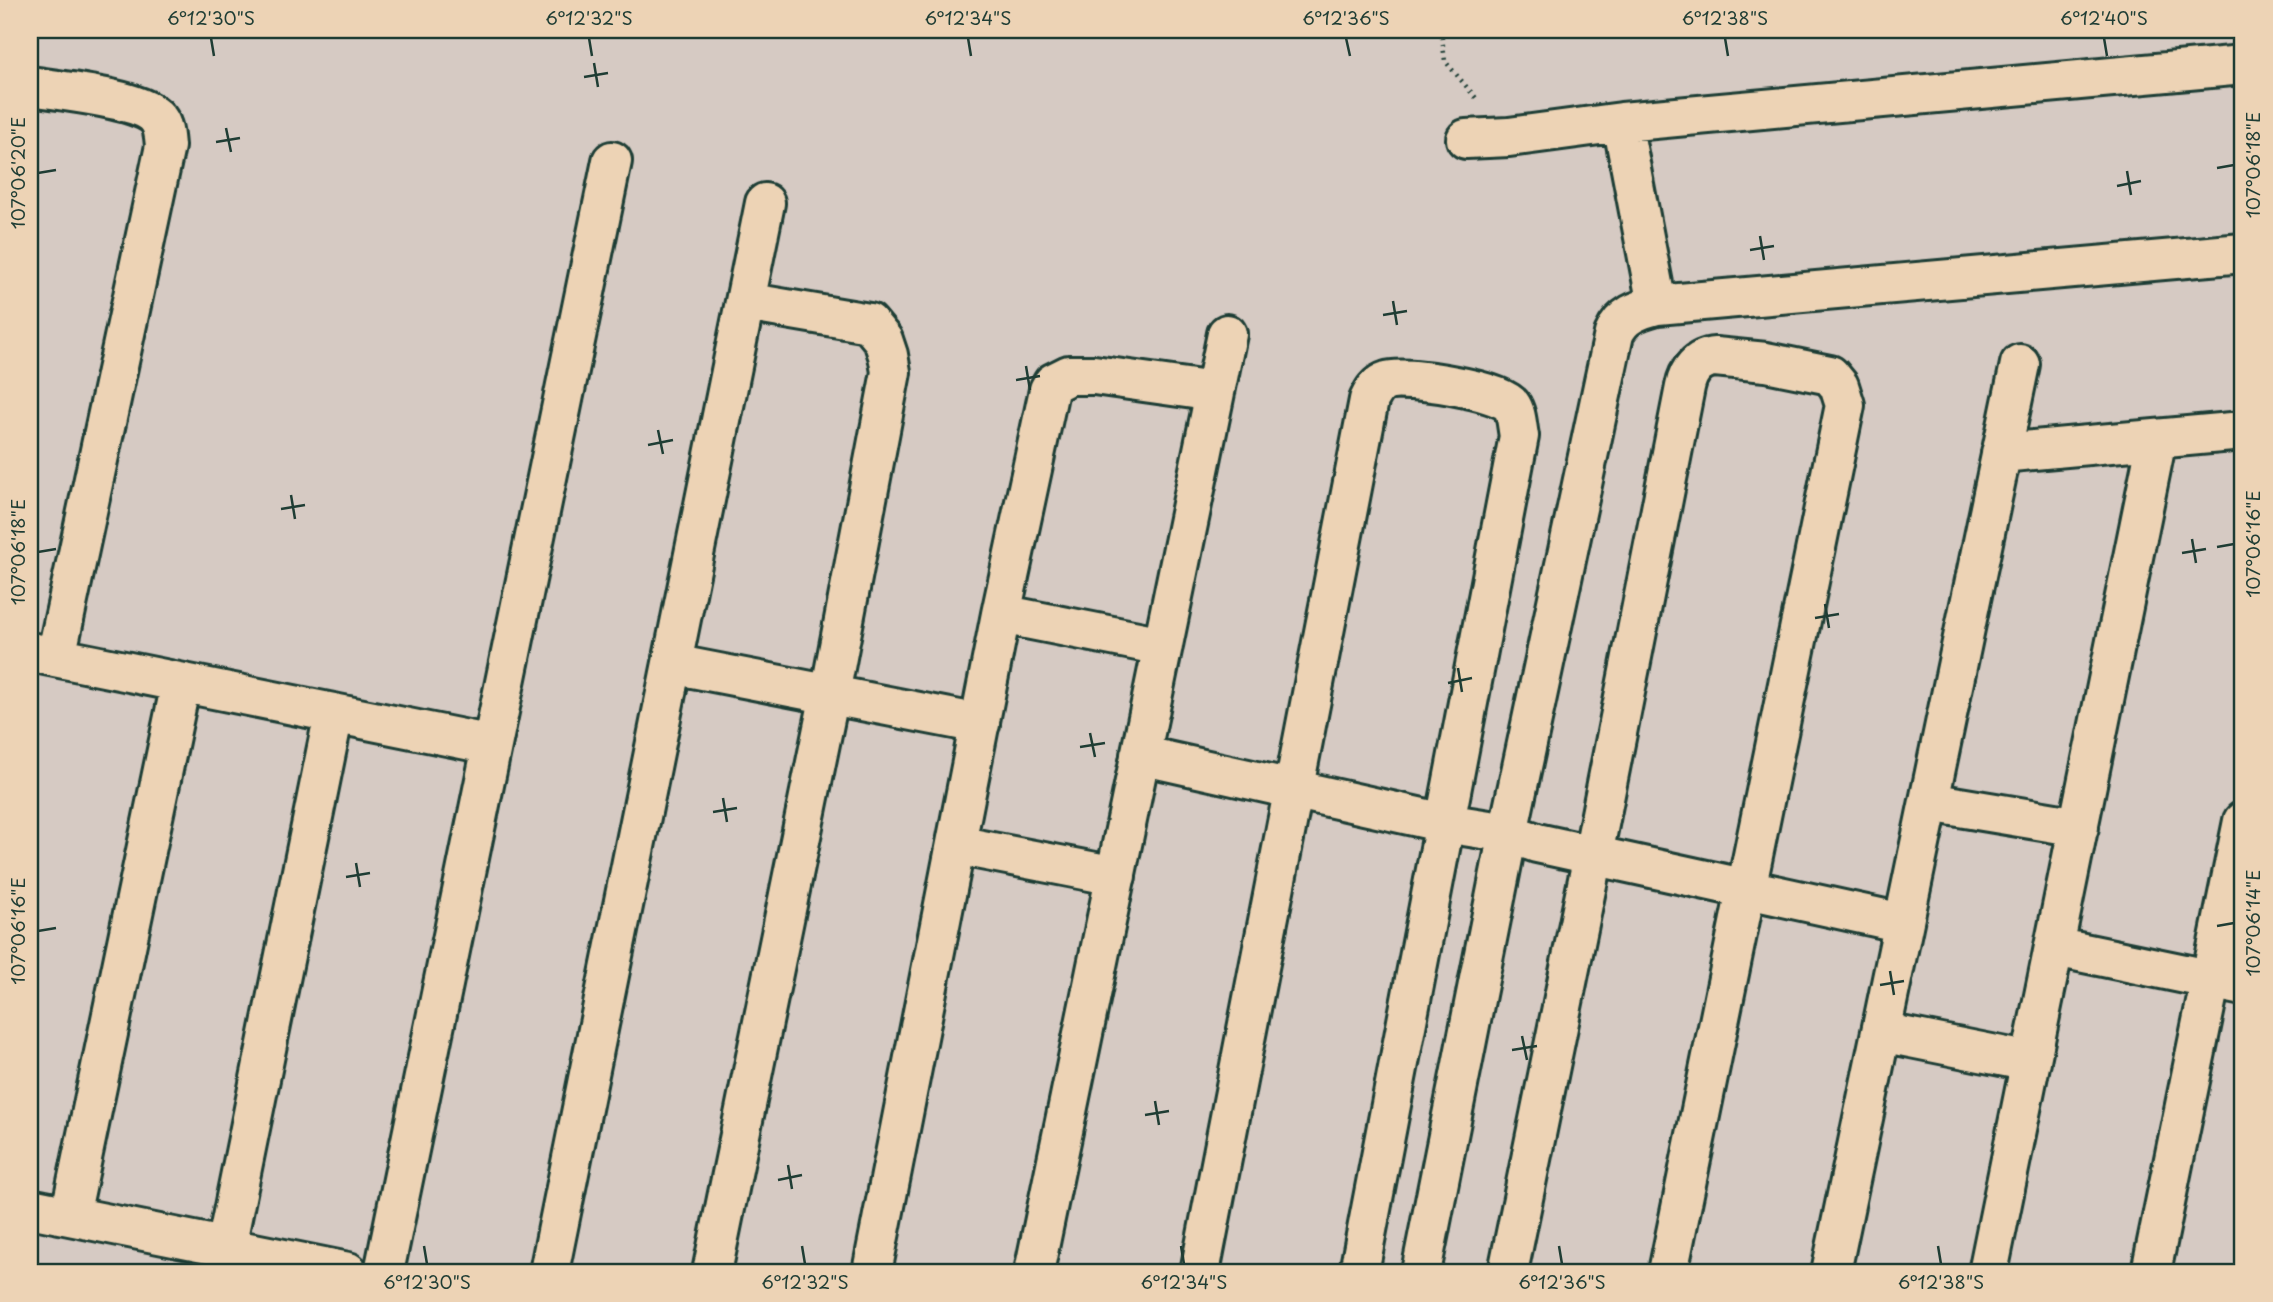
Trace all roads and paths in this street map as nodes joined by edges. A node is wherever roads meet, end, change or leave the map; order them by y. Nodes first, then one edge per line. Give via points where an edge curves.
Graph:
1 (1441, 30) edge
2 (2243, 65) edge
3 (30, 86) edge
4 (1622, 122) junction
5 (1509, 137) junction
6 (1466, 139) dead end
7 (612, 161) dead end
8 (765, 203) dead end
9 (2243, 253) edge
10 (745, 302) junction
11 (1657, 305) junction
12 (1227, 334) dead end
13 (2020, 364) dead end
14 (1215, 392) junction
15 (2243, 431) edge
16 (2157, 439) junction
17 (2001, 453) junction
18 (1002, 614) junction
19 (1163, 646) junction
20 (43, 655) edge
21 (672, 664) junction
22 (181, 682) junction
23 (830, 694) junction
24 (334, 713) junction
25 (980, 724) junction
26 (492, 745) junction
27 (1140, 755) junction
28 (1294, 790) junction
29 (1929, 802) junction
30 (2243, 821) edge
31 (1445, 823) junction
32 (2078, 827) junction
33 (1508, 832) junction
34 (956, 845) junction
35 (1593, 855) junction
36 (1116, 876) junction
37 (1747, 888) junction
38 (1903, 923) junction
39 (2055, 947) junction
40 (2227, 983) edge
41 (1881, 1032) junction
42 (2031, 1062) junction
43 (30, 1208) edge
44 (70, 1216) junction
45 (226, 1248) junction
46 (348, 1272) edge
47 (384, 1272) edge
48 (549, 1272) edge
49 (712, 1272) edge
50 (872, 1272) edge
51 (1034, 1272) edge
52 (1200, 1272) edge
53 (1359, 1272) edge
54 (1421, 1272) edge
55 (1507, 1272) edge
56 (1668, 1272) edge
57 (1831, 1272) edge
58 (1988, 1272) edge
59 (2151, 1272) edge

1 - 5 path via 1445,61
2 - 4 street
3 - 20 street via 148,111 158,117 164,146
4 - 5 street
4 - 11 street
5 - 6 street
7 - 26 street
8 - 10 street
9 - 11 street
10 - 21 street
10 - 23 street via 869,323 888,355 891,372
11 - 33 street via 1625,317 1614,334
12 - 14 street
13 - 17 street
14 - 18 street via 1094,375 1069,375 1053,383
14 - 19 street
15 - 16 street
16 - 17 street
16 - 32 street
17 - 29 street
18 - 19 street
18 - 25 street
19 - 27 street
20 - 22 street
21 - 23 street
21 - 48 street
22 - 24 street
22 - 44 street
23 - 25 street
23 - 49 street
24 - 26 street
24 - 45 street
25 - 34 street
26 - 47 street
27 - 28 street
27 - 36 street
28 - 31 street
28 - 31 street via 1369,400 1378,385 1395,379 1454,385 1502,397 1511,404 1519,436
28 - 52 street
29 - 32 street
29 - 38 street
30 - 40 street
31 - 33 street
31 - 53 street
32 - 39 street
33 - 35 street
33 - 54 street
34 - 36 street
34 - 50 street
35 - 37 street
35 - 37 street via 1687,377 1701,361 1715,357 1830,375 1839,386 1844,405
35 - 55 street
36 - 51 street
37 - 38 street
37 - 56 street
38 - 41 street
39 - 40 street
39 - 42 street
40 - 59 street
41 - 42 street
41 - 57 street
42 - 58 street
43 - 44 street
44 - 45 street
45 - 46 street

